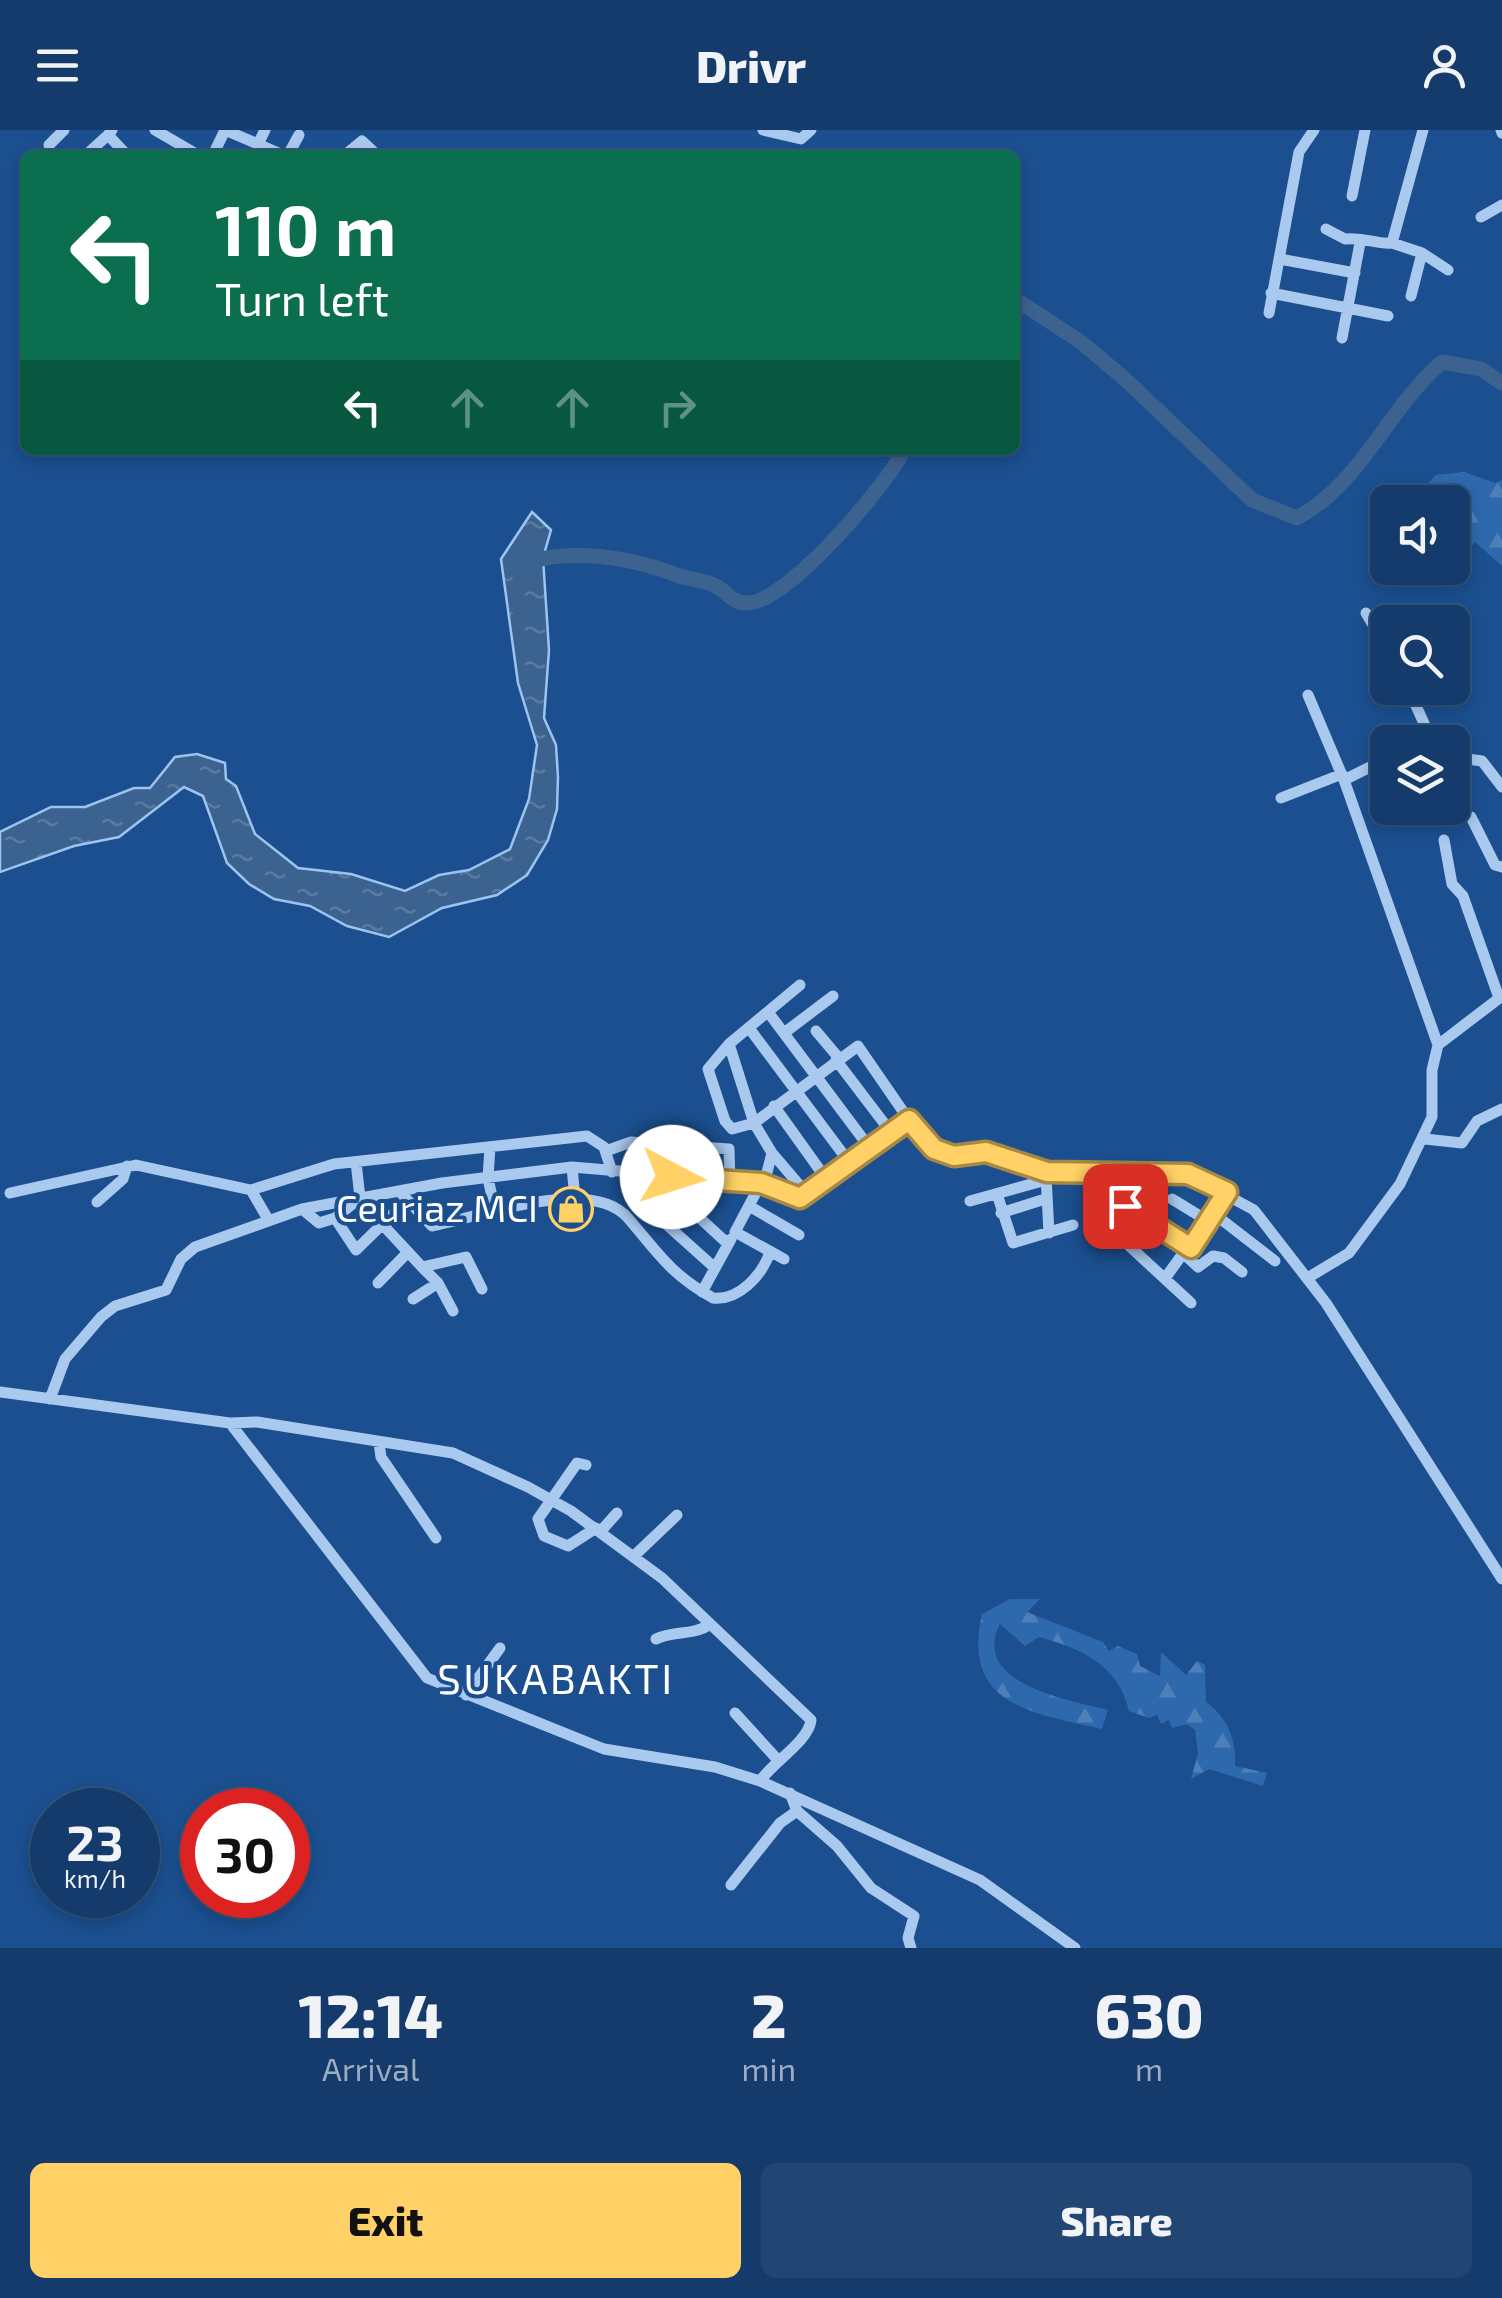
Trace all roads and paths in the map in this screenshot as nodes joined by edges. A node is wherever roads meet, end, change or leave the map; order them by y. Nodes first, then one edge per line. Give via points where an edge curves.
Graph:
1 (64, 130) edge
2 (155, 130) edge
3 (225, 130) edge
4 (265, 130) edge
5 (811, 130) edge
6 (1314, 130) edge
7 (1365, 130) edge
8 (1423, 130) edge
9 (771, 131) edge
10 (298, 135) dead end
11 (258, 144) junction
12 (49, 145) dead end
13 (177, 150) edge
14 (273, 150) edge
15 (289, 150) edge
16 (351, 150) edge
17 (372, 150) edge
18 (1352, 196) dead end
19 (1502, 205) edge
20 (1481, 217) dead end
21 (1326, 228) dead end
22 (1360, 243) dead end
23 (1392, 243) junction
24 (1422, 253) junction
25 (1280, 259) junction
26 (1448, 270) dead end
27 (1355, 273) junction
28 (1271, 293) junction
29 (1411, 296) dead end
30 (1350, 305) junction
31 (1269, 313) dead end
32 (1388, 316) dead end
33 (1342, 338) dead end
34 (1366, 613) dead end
35 (1370, 620) edge
36 (1308, 695) dead end
37 (1470, 759) edge
38 (1370, 766) edge
39 (1343, 777) junction
40 (1502, 787) edge
41 (1281, 798) dead end
42 (1471, 817) dead end
43 (1444, 840) dead end
44 (1502, 867) edge
45 (800, 985) dead end
46 (833, 996) dead end
47 (1500, 997) edge
48 (768, 1012) junction
49 (749, 1028) junction
50 (816, 1031) dead end
51 (784, 1033) junction
52 (729, 1044) junction
53 (1438, 1044) junction
54 (837, 1058) junction
55 (815, 1075) junction
56 (794, 1091) junction
57 (774, 1106) junction
58 (1502, 1109) edge
59 (909, 1120) junction
60 (754, 1122) junction
61 (890, 1131) junction
62 (1425, 1139) junction
63 (490, 1147) junction
64 (869, 1147) junction
65 (606, 1151) junction
66 (772, 1153) junction
67 (356, 1162) junction
68 (849, 1162) junction
69 (127, 1166) junction
70 (572, 1167) junction
71 (612, 1172) junction
72 (644, 1174) junction
73 (1046, 1176) junction
74 (488, 1178) junction
75 (827, 1180) junction
76 (730, 1182) junction
77 (762, 1184) junction
78 (251, 1190) junction
79 (1227, 1192) junction
80 (10, 1193) dead end
81 (807, 1194) junction
82 (997, 1194) junction
83 (403, 1196) junction
84 (360, 1198) junction
85 (574, 1199) junction
86 (1046, 1199) junction
87 (1172, 1200) dead end
88 (970, 1201) dead end
89 (97, 1202) dead end
90 (657, 1206) junction
91 (750, 1206) junction
92 (1125, 1206) dead end
93 (302, 1209) junction
94 (495, 1211) junction
95 (1001, 1212) junction
96 (1211, 1217) junction
97 (335, 1218) junction
98 (270, 1221) junction
99 (382, 1224) junction
100 (1073, 1225) dead end
101 (1049, 1234) junction
102 (800, 1235) dead end
103 (732, 1238) junction
104 (1125, 1242) dead end
105 (408, 1252) junction
106 (770, 1252) junction
107 (1188, 1252) junction
108 (784, 1259) dead end
109 (1275, 1261) dead end
110 (422, 1267) junction
111 (1198, 1267) junction
112 (715, 1268) junction
113 (1242, 1272) dead end
114 (1309, 1277) junction
115 (1166, 1278) junction
116 (1209, 1281) dead end
117 (378, 1283) dead end
118 (438, 1283) junction
119 (482, 1289) dead end
120 (702, 1292) junction
121 (413, 1299) dead end
122 (1191, 1303) dead end
123 (453, 1311) dead end
124 (0, 1392) edge
125 (50, 1399) junction
126 (230, 1423) junction
127 (379, 1443) junction
128 (586, 1465) dead end
129 (550, 1499) junction
130 (617, 1513) dead end
131 (677, 1515) dead end
132 (598, 1530) junction
133 (436, 1538) dead end
134 (634, 1556) junction
135 (1502, 1578) edge
136 (710, 1624) junction
137 (656, 1638) dead end
138 (500, 1648) dead end
139 (466, 1695) junction
140 (735, 1713) dead end
141 (777, 1759) junction
142 (760, 1781) junction
143 (790, 1793) junction
144 (797, 1811) junction
145 (731, 1885) dead end
146 (911, 1948) edge
147 (1074, 1948) edge

1 - 12 street
2 - 13 street
3 - 11 street
4 - 11 street
5 - 9 street via 801,139
6 - 25 street via 1299,152
7 - 18 street
8 - 23 street
10 - 15 street
11 - 14 street
16 - 17 street via 362,141
19 - 20 street
21 - 23 street via 1346,238
22 - 27 street
23 - 24 street
24 - 26 street
24 - 29 street
25 - 27 street
25 - 28 street
27 - 30 street
28 - 30 street
28 - 31 street
30 - 32 street
30 - 33 street
34 - 35 street
36 - 39 street
37 - 40 street via 1482,760
38 - 39 street
39 - 41 street
39 - 53 street
42 - 44 street
43 - 47 street via 1452,884 1463,896
45 - 48 street
46 - 51 street
47 - 53 street
48 - 49 street
48 - 51 street
49 - 52 street
49 - 56 street
50 - 54 street
51 - 55 street
52 - 60 street
52 - 60 street via 710,1062 709,1074 728,1127
53 - 62 street
54 - 55 street
54 - 59 street via 858,1046
54 - 61 street
55 - 56 street
55 - 64 street
56 - 57 street
56 - 68 street
57 - 60 street
57 - 75 street
58 - 62 street via 1476,1121 1462,1143
59 - 61 street
59 - 73 street via 943,1153 986,1152
60 - 66 street
61 - 64 street
62 - 114 street via 1360,1242
63 - 65 street via 587,1136
63 - 67 street
63 - 74 street
64 - 68 street
65 - 71 street
65 - 76 street via 627,1142 729,1149
66 - 77 street
66 - 81 street
67 - 78 street
67 - 84 street
68 - 75 street
69 - 78 street
69 - 80 street
69 - 89 street via 123,1179
70 - 71 street
70 - 74 street
70 - 85 street
71 - 72 street
72 - 76 street
72 - 90 street
73 - 79 street via 1188,1174
73 - 82 street
73 - 86 street
74 - 83 street
74 - 94 street
75 - 81 street
76 - 77 street
77 - 81 street via 796,1199
77 - 91 street
78 - 98 street
79 - 96 street
79 - 114 street via 1254,1210
82 - 88 street
82 - 95 street
83 - 84 street
83 - 94 street via 432,1226
83 - 99 street
84 - 93 street
84 - 97 street
85 - 94 street
85 - 120 street via 620,1211 652,1252
86 - 95 street
86 - 101 street
87 - 96 street
90 - 103 street via 690,1209
90 - 112 street via 674,1234
91 - 102 street
91 - 103 street
92 - 107 street
93 - 97 street via 319,1223
93 - 98 street
95 - 101 street via 1014,1242
96 - 107 street
96 - 109 street
97 - 99 street via 356,1250
98 - 125 street via 195,1247 180,1259 166,1290 101,1317 65,1359
99 - 105 street
100 - 101 street
103 - 106 street
103 - 112 street
104 - 115 street
105 - 110 street
105 - 117 street
106 - 108 street
106 - 120 street via 732,1296
107 - 111 street
107 - 115 street
110 - 118 street
110 - 119 street via 462,1256
111 - 113 street via 1212,1256
111 - 116 street
112 - 120 street
114 - 135 street
115 - 122 street
118 - 121 street
118 - 123 street
124 - 125 street
125 - 126 street
126 - 127 street
126 - 139 street via 420,1673
127 - 129 street via 453,1453
127 - 133 street via 381,1457
128 - 129 street via 578,1463
129 - 132 street
129 - 132 street via 538,1519 550,1540 574,1546
130 - 132 street
131 - 134 street
132 - 134 street
134 - 136 street
136 - 137 street via 700,1632
136 - 141 street via 810,1720 808,1732
138 - 139 street
139 - 142 street via 604,1748
140 - 141 street
141 - 142 street
142 - 143 street
143 - 144 street
143 - 147 street via 980,1880
144 - 145 street
144 - 146 street via 871,1888 914,1916

